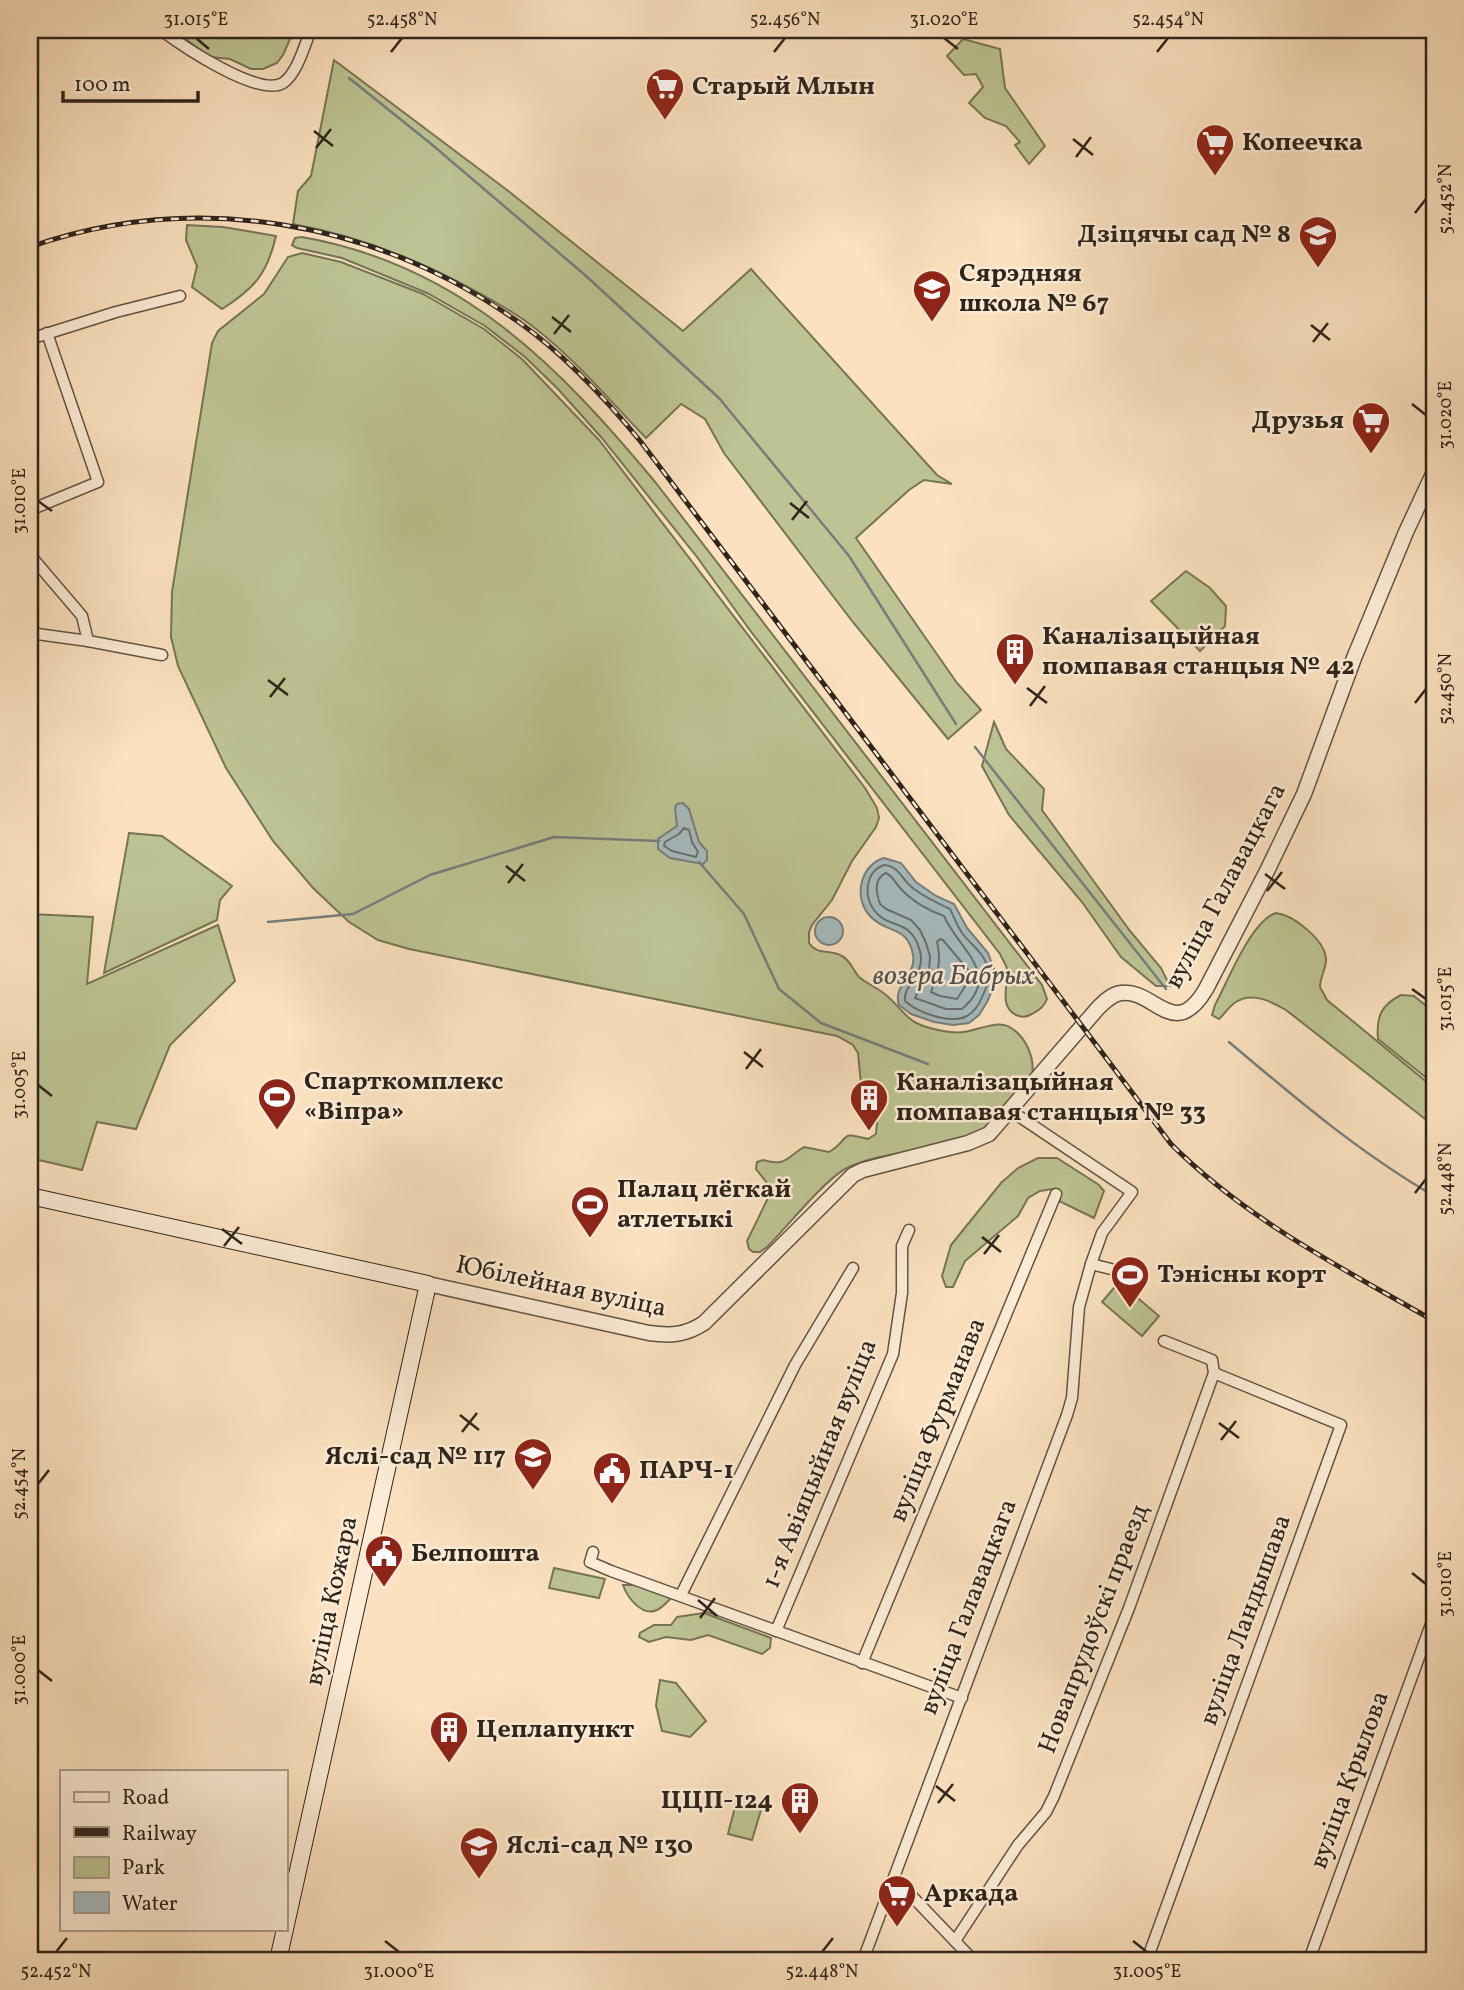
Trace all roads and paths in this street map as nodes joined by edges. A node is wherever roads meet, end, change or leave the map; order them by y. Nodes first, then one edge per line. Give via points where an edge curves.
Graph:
1 (161, 30) edge
2 (311, 30) edge
3 (180, 296) dead end
4 (47, 332) junction
5 (30, 339) edge
6 (1434, 472) edge
7 (30, 510) edge
8 (30, 555) edge
9 (30, 633) edge
10 (88, 641) junction
11 (162, 655) dead end
12 (1011, 1111) junction
13 (1056, 1195) dead end
14 (30, 1196) edge
15 (909, 1230) dead end
16 (1091, 1264) junction
17 (853, 1268) dead end
18 (1115, 1270) dead end
19 (428, 1284) junction
20 (1164, 1341) dead end
21 (1214, 1373) junction
22 (593, 1552) dead end
23 (681, 1595) junction
24 (1434, 1616) edge
25 (776, 1631) junction
26 (862, 1663) junction
27 (962, 1698) junction
28 (891, 1883) junction
29 (287, 1920) edge
30 (285, 1930) edge
31 (955, 1941) junction
32 (278, 1960) edge
33 (863, 1960) edge
34 (973, 1960) edge
35 (1147, 1960) edge
36 (1309, 1960) edge

1 - 2 street via 209,61 253,83 272,86 288,77
3 - 4 street
4 - 5 street
4 - 7 street via 98,482
6 - 12 street, вуліца Галавацкага via 1354,658 1304,793 1200,1000 1177,1012 1128,992 1114,995
8 - 10 street via 82,616
9 - 10 street
10 - 11 street
12 - 16 street, вуліца Галавацкага via 1132,1192 1102,1233
12 - 19 street, Юбілейная вуліца via 989,1134 976,1140 853,1175 705,1323 683,1334 649,1333
13 - 26 street, вуліца Фурманава
14 - 19 main road, Юбілейная вуліца
15 - 25 street, 1-я Авіяцыйная вуліца via 902,1246 902,1293 893,1354
16 - 18 street
16 - 27 street, вуліца Галавацкага via 1079,1307 1069,1410
17 - 23 street via 795,1366
19 - 29 main road, вуліца Кожара
20 - 21 street via 1212,1360
21 - 31 street, Новапрудоўскі праезд via 1129,1608 1054,1796
21 - 35 street, вуліца Ландышава via 1341,1424
22 - 23 street via 590,1562
23 - 25 street
24 - 36 street, вуліца Крылова
25 - 26 street
26 - 27 street
27 - 28 street, вуліца Галавацкага
28 - 31 street via 906,1890
28 - 33 street, вуліца Галавацкага
30 - 32 main road, вуліца Кожара
31 - 34 street

